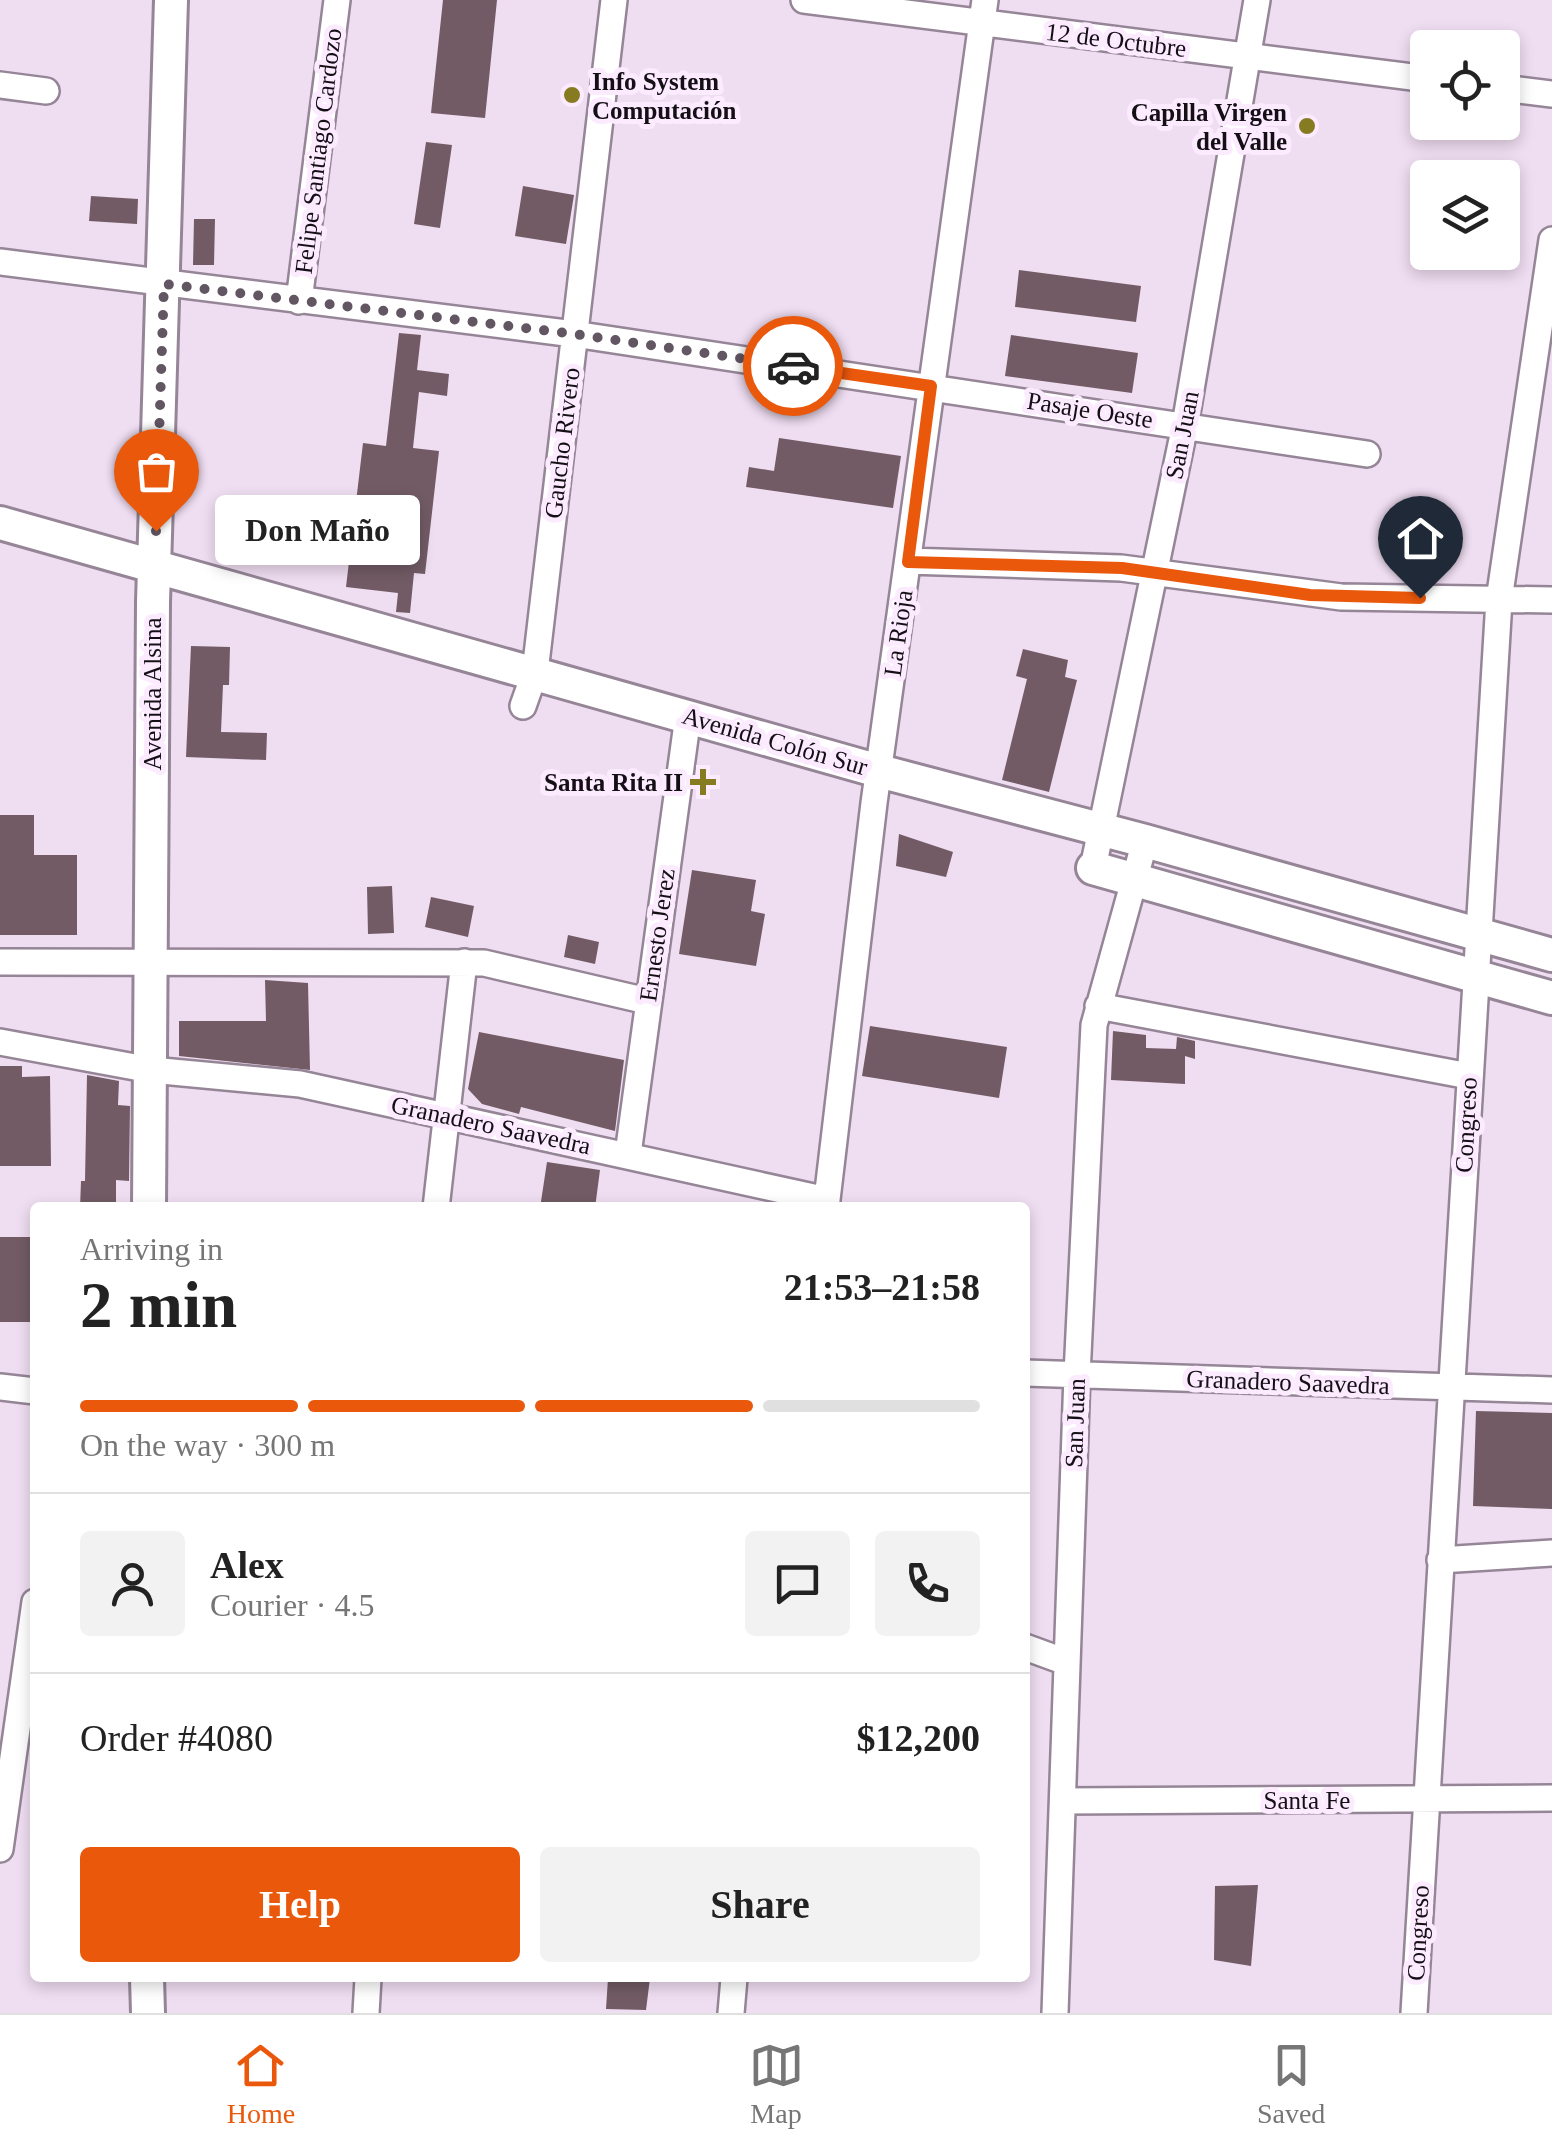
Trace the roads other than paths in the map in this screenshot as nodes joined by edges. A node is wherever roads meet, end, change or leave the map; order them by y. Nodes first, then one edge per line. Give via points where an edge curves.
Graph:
1 (171, 0) edge
2 (337, 0) edge
3 (614, 0) edge
4 (804, 0) edge
5 (1258, 0) edge
6 (984, 12) edge
7 (1246, 57) junction
8 (1410, 77) edge
9 (0, 85) edge
10 (1520, 90) edge
11 (46, 91) dead end
12 (1552, 94) edge
13 (1552, 240) edge
14 (0, 262) edge
15 (164, 284) junction
16 (299, 302) junction
17 (574, 334) junction
18 (931, 386) junction
19 (1185, 424) junction
20 (1366, 454) dead end
21 (0, 523) edge
22 (908, 562) junction
23 (154, 567) junction
24 (1155, 574) junction
25 (1500, 600) junction
26 (1552, 600) edge
27 (535, 672) junction
28 (522, 706) dead end
29 (688, 716) junction
30 (879, 771) junction
31 (1101, 832) junction
32 (1145, 841) junction
33 (1093, 868) joint
34 (1134, 880) junction
35 (1480, 934) junction
36 (1552, 954) edge
37 (152, 960) junction
38 (0, 962) edge
39 (464, 962) junction
40 (1475, 976) junction
41 (1552, 998) edge
42 (647, 1001) junction
43 (1098, 1006) junction
44 (0, 1042) edge
45 (152, 1070) junction
46 (1469, 1076) junction
47 (448, 1116) junction
48 (628, 1154) junction
49 (150, 1202) edge
50 (437, 1202) edge
51 (818, 1202) edge
52 (826, 1202) edge
53 (1030, 1372) edge
54 (1077, 1375) junction
55 (0, 1387) edge
56 (1451, 1388) junction
57 (30, 1390) edge
58 (1552, 1390) edge
59 (1552, 1553) edge
60 (1440, 1560) junction
61 (30, 1644) edge
62 (1030, 1649) edge
63 (1066, 1662) junction
64 (16, 1760) edge
65 (1552, 1798) edge
66 (1426, 1799) junction
67 (1063, 1801) junction
68 (0, 1848) edge
69 (148, 1982) edge
70 (368, 1982) edge
71 (734, 1982) edge
72 (148, 2013) edge
73 (366, 2013) edge
74 (730, 2013) edge
75 (1055, 2013) edge
76 (1414, 2013) edge

1 - 15 main road, Avenida Alsina
2 - 16 street, Felipe Santiago Cardozo
3 - 17 street, Gaucho Rivero
4 - 6 street, 12 de Octubre
5 - 7 street, San Juan
6 - 7 street, 12 de Octubre
6 - 18 street, La Rioja
7 - 8 street, 12 de Octubre
7 - 19 street, San Juan
9 - 11 street
10 - 12 street
13 - 25 street, Congreso
14 - 15 street, Pasaje Oeste
15 - 16 street, Pasaje Oeste
15 - 23 main road, Avenida Alsina
16 - 17 street, Pasaje Oeste
17 - 18 street, Pasaje Oeste
17 - 27 street, Gaucho Rivero
18 - 19 street, Pasaje Oeste
18 - 22 street, La Rioja
19 - 20 street, Pasaje Oeste
19 - 24 street, San Juan
21 - 23 main road, Avenida Colón Sur
22 - 24 street
22 - 30 street, La Rioja
23 - 27 main road, Avenida Colón Sur
23 - 37 main road, Avenida Alsina
24 - 25 street via 1310,595
24 - 31 street, San Juan
25 - 26 street
25 - 35 street, Congreso
27 - 28 street, Gaucho Rivero
27 - 29 main road, Avenida Colón Sur
29 - 30 main road, Avenida Colón Sur
29 - 42 street, Ernesto Jerez
30 - 31 main road, Avenida Colón Sur
30 - 52 street, La Rioja
31 - 32 main road, Avenida Colón Sur
31 - 33 street, San Juan
32 - 34 street, San Juan
32 - 35 main road, Avenida Colón Sur
33 - 34 main road
34 - 40 main road
34 - 43 street, San Juan
35 - 36 main road, Avenida Colón Sur
35 - 40 street, Congreso
37 - 38 street
37 - 39 street
37 - 45 main road, Avenida Alsina
39 - 42 street
39 - 47 street
40 - 41 main road
40 - 46 street, Congreso
42 - 48 street, Ernesto Jerez
43 - 46 street
43 - 54 street, San Juan
44 - 45 street, Granadero Saavedra
45 - 47 street, Granadero Saavedra via 300,1084
45 - 49 main road, Avenida Alsina
46 - 56 street, Congreso
47 - 48 street, Granadero Saavedra
47 - 50 street
48 - 51 street, Granadero Saavedra
53 - 54 street, Granadero Saavedra
54 - 56 street, Granadero Saavedra
54 - 63 street, San Juan
55 - 57 street
56 - 58 street, Granadero Saavedra
56 - 60 street, Congreso
59 - 60 street
60 - 66 street, Congreso
61 - 64 street
62 - 63 street
63 - 67 street, San Juan
64 - 68 street
65 - 66 street, Santa Fe
66 - 67 street, Santa Fe
66 - 76 street, Congreso
67 - 75 street, San Juan
69 - 72 main road
70 - 73 street
71 - 74 street

